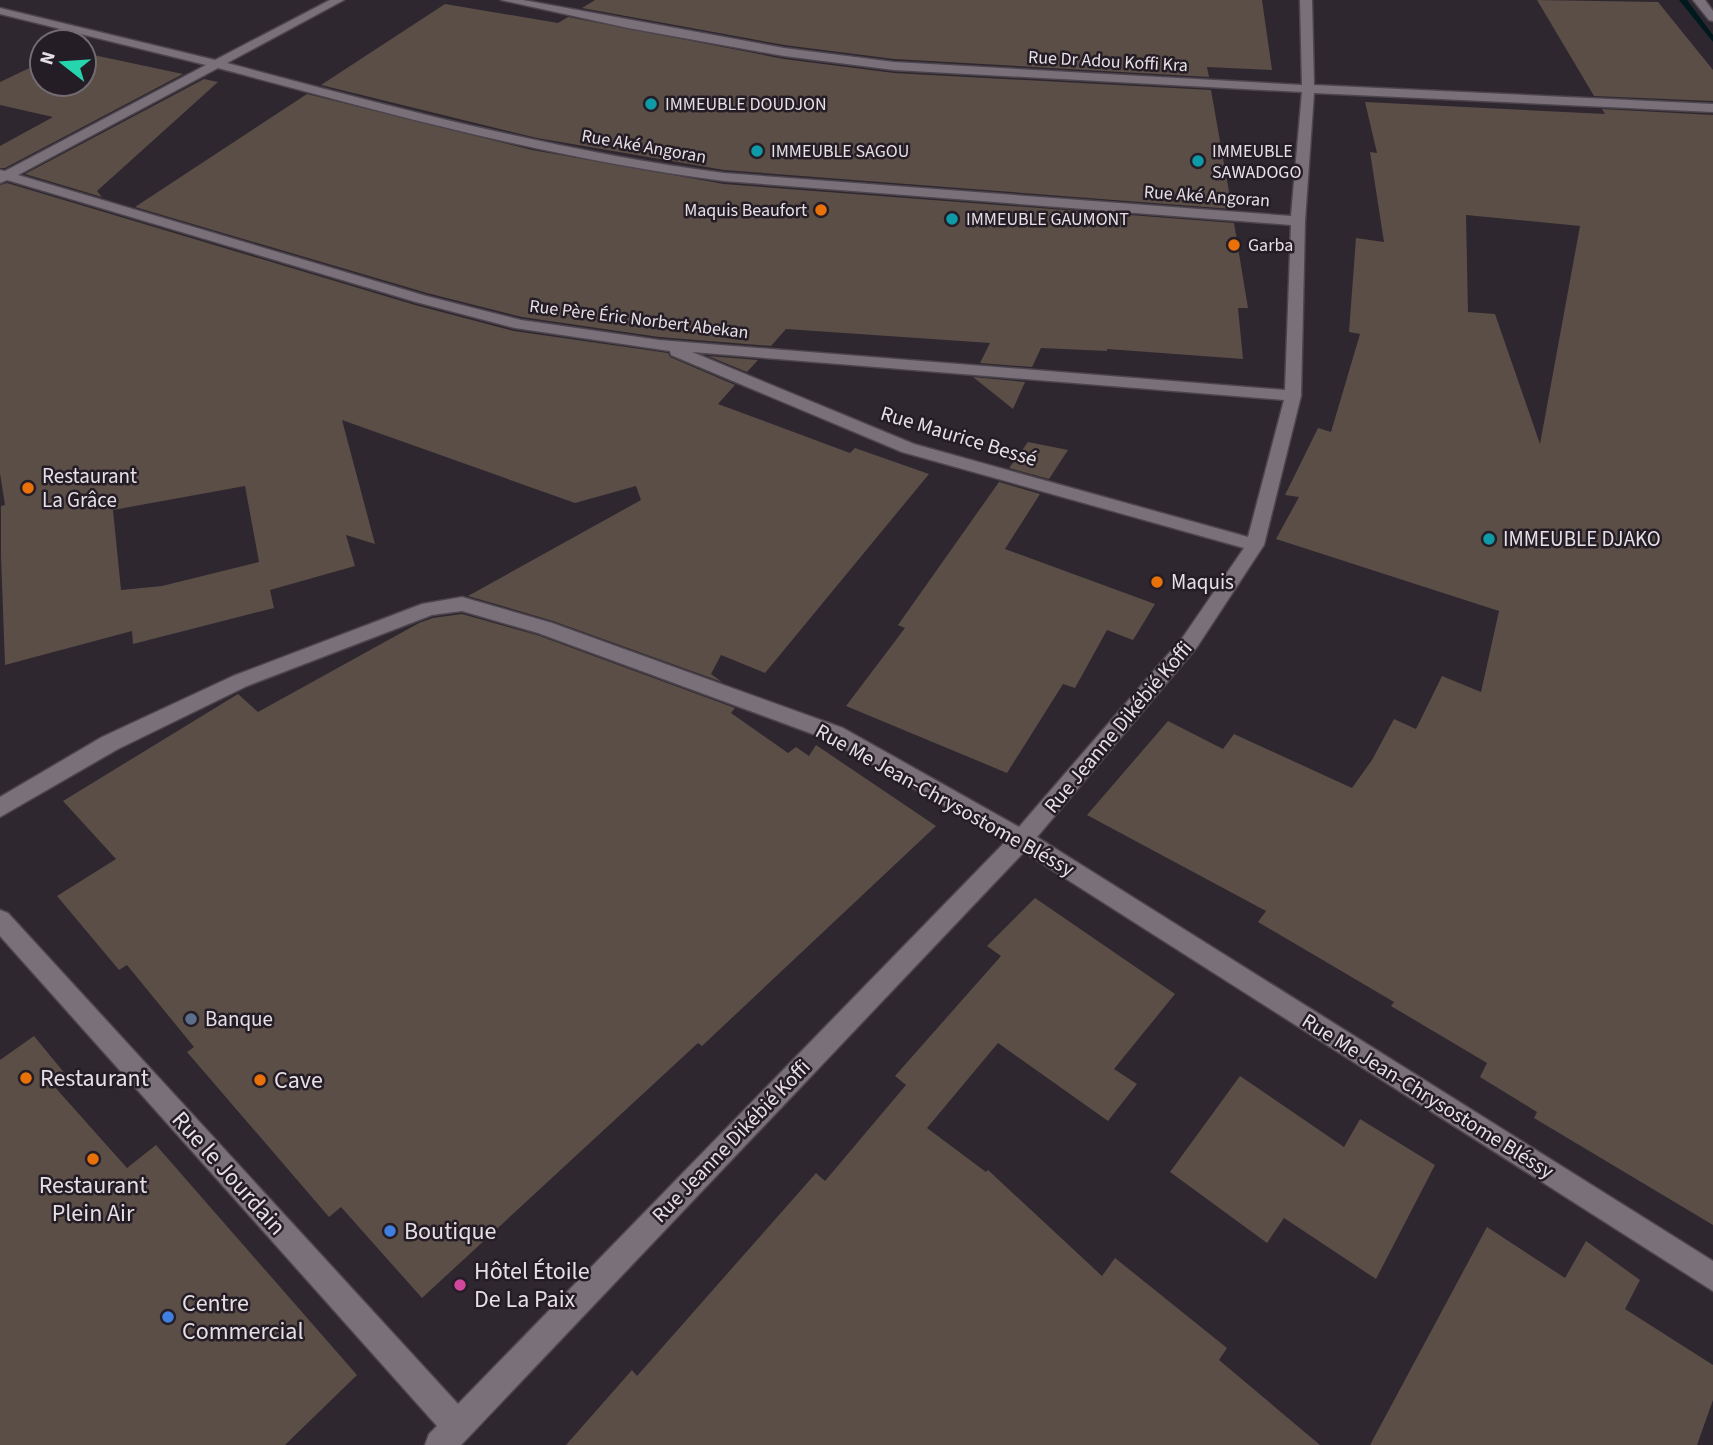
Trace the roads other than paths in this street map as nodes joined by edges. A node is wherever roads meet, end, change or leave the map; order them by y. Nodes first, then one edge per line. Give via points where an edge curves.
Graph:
1 (338, 0) edge
2 (507, 0) edge
3 (1306, 0) edge
4 (1699, 0) edge
5 (0, 11) edge
6 (1713, 18) edge
7 (215, 64) junction
8 (1308, 88) junction
9 (1713, 108) edge
10 (2, 176) edge
11 (1298, 221) junction
12 (659, 345) junction
13 (1293, 396) junction
14 (1255, 545) junction
15 (0, 808) edge
16 (1023, 839) junction
17 (0, 920) edge
18 (1713, 1277) edge
19 (449, 1436) edge

1 - 7 street
2 - 8 street, Rue Dr Adou Koffi Kra via 695,37 894,66
3 - 8 street, Rue Jeanne Dikébié Koffi
4 - 6 street
5 - 7 street, Rue Aké Angoran
7 - 10 street
7 - 11 street, Rue Aké Angoran via 405,114 651,168
8 - 9 street, Rue Dr Adou Koffi Kra
8 - 11 street, Rue Jeanne Dikébié Koffi
10 - 12 street, Rue Père Éric Norbert Abekan via 520,325
11 - 13 street, Rue Jeanne Dikébié Koffi
12 - 13 street, Rue Père Éric Norbert Abekan
12 - 14 street, Rue Maurice Bessé via 908,448
13 - 14 street, Rue Jeanne Dikébié Koffi
14 - 16 street, Rue Jeanne Dikébié Koffi via 1190,642
15 - 16 street, Rue Me Jean-Chrysostome Bléssy via 110,743 240,681 429,609 462,604 545,628 836,734
16 - 18 street, Rue Me Jean-Chrysostome Bléssy
16 - 19 street, Rue Jeanne Dikébié Koffi
17 - 19 street, Rue le Jourdain

